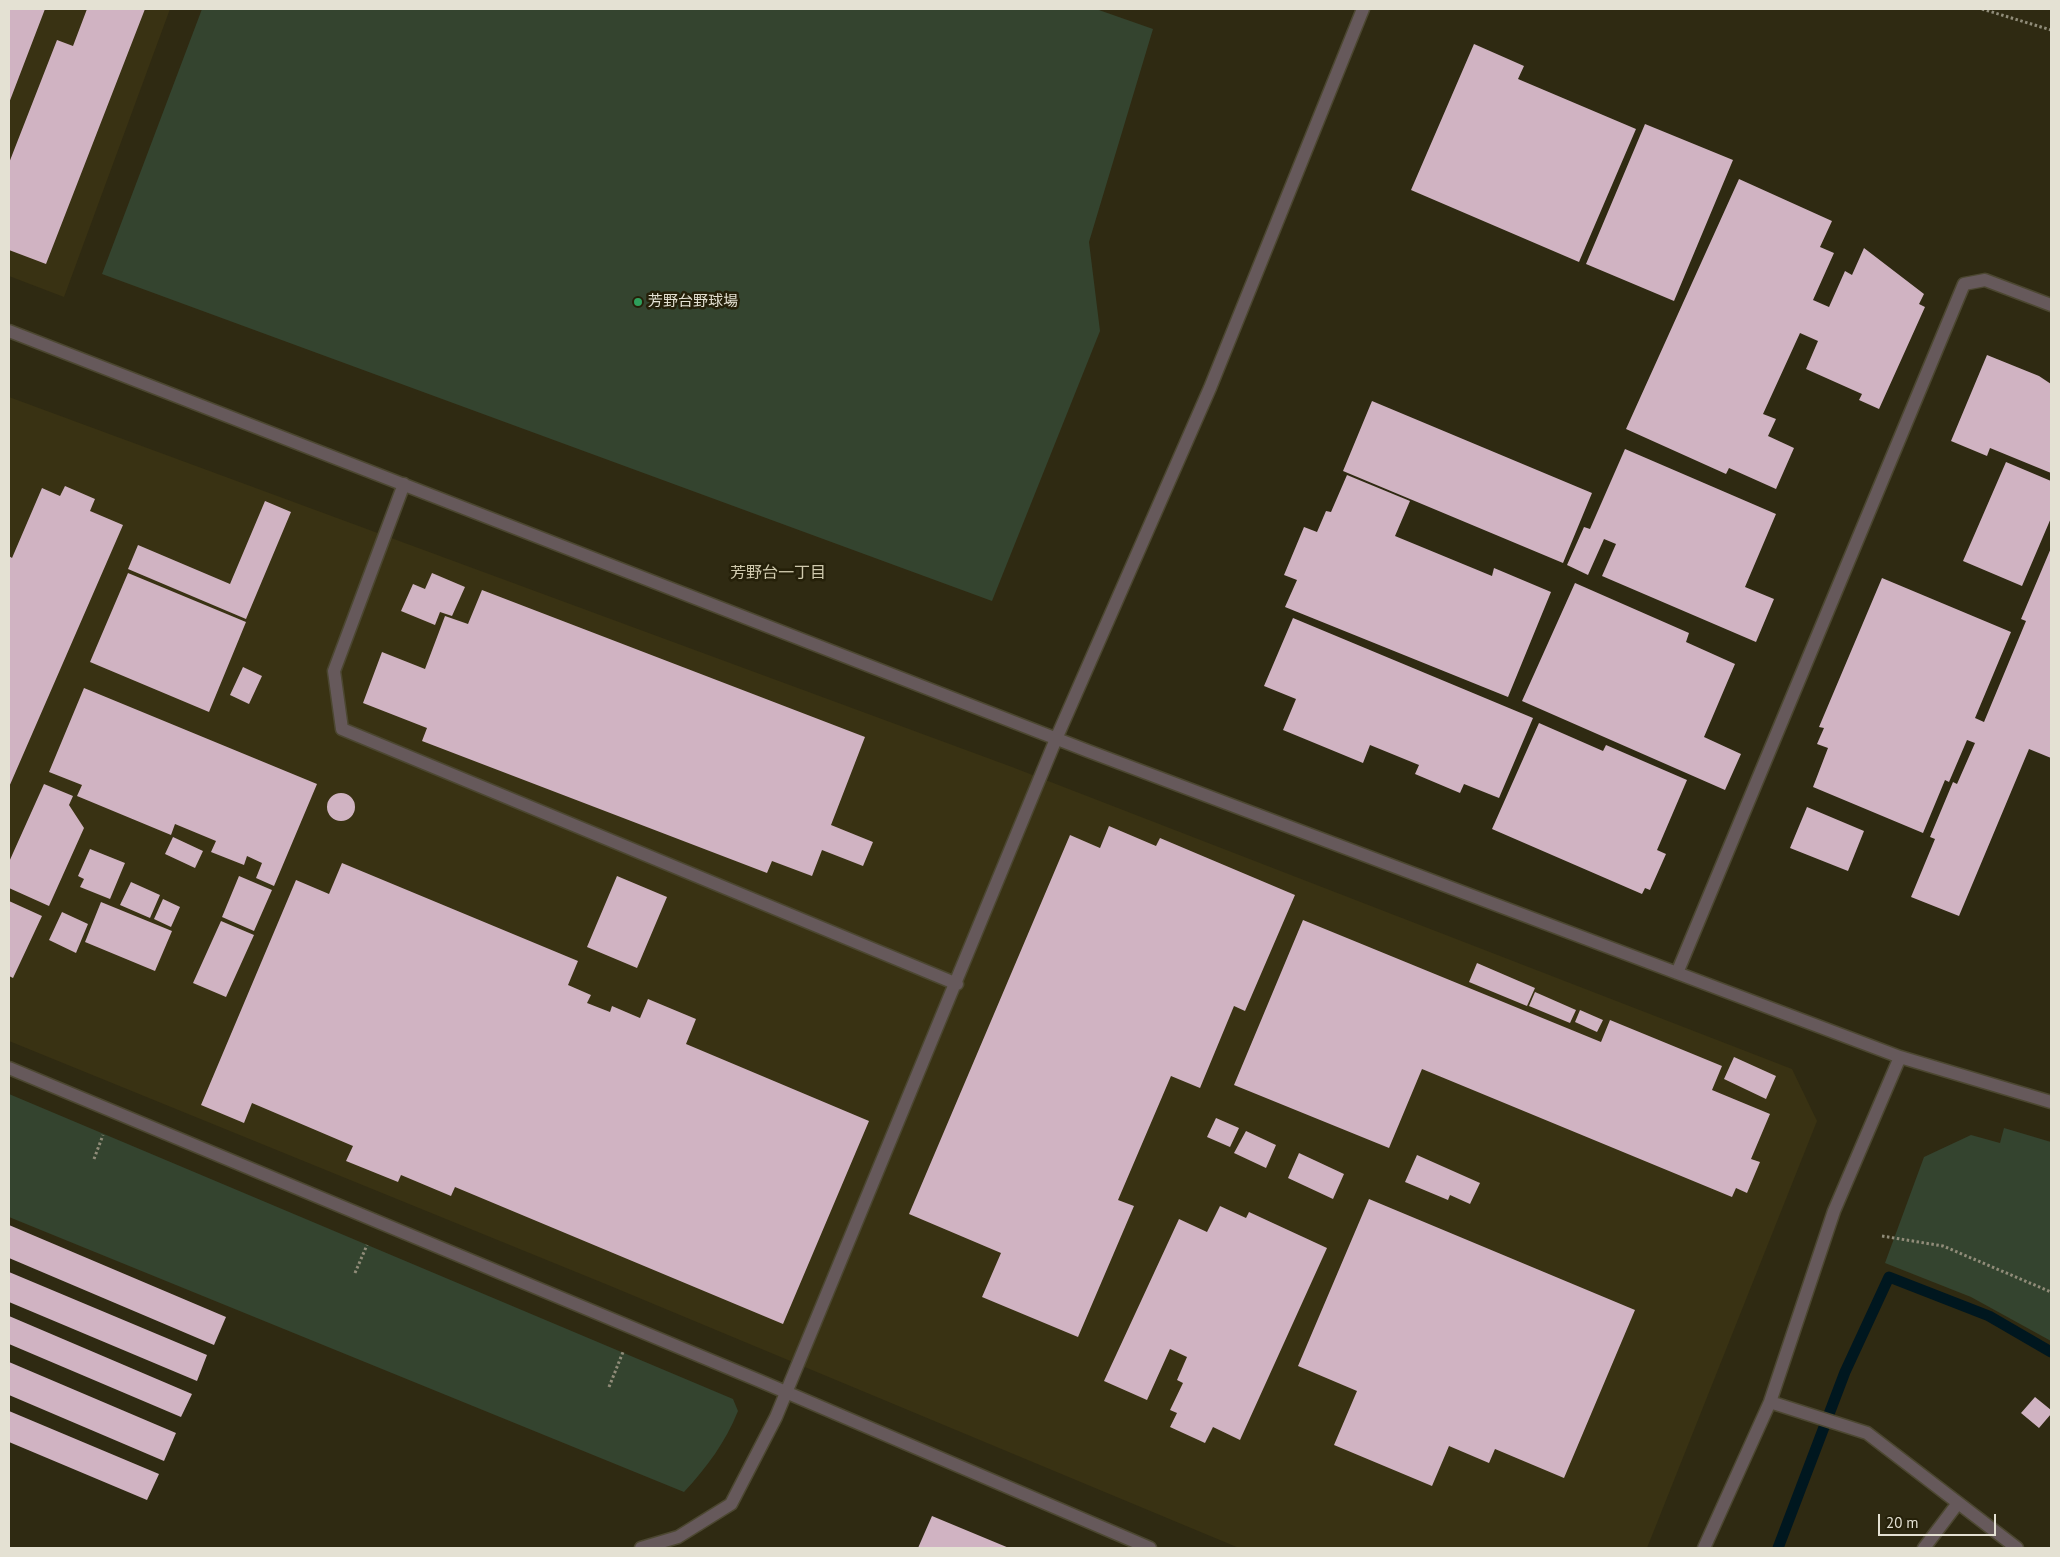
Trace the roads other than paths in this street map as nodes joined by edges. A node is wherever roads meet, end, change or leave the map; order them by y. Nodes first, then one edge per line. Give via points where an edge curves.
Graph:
1 (1363, 9) edge
2 (2051, 305) edge
3 (9, 331) edge
4 (404, 484) junction
5 (1056, 738) junction
6 (1677, 973) junction
7 (957, 984) junction
8 (1900, 1057) junction
9 (9, 1068) edge
10 (2051, 1102) edge
11 (788, 1393) junction
12 (1770, 1402) junction
13 (1958, 1503) junction
14 (641, 1548) edge
15 (1150, 1548) edge
16 (1704, 1548) edge
17 (1924, 1548) edge
18 (2017, 1548) edge

1 - 5 street via 1210,388
2 - 6 street via 1985,280 1964,284
3 - 4 street
4 - 5 street
4 - 7 street via 334,671 342,729
5 - 6 street
5 - 7 street
6 - 8 street
7 - 11 street
8 - 10 street
8 - 12 street via 1834,1211
9 - 11 street
11 - 14 street via 731,1504 678,1537
11 - 15 street
12 - 13 street via 1867,1433
12 - 16 street
13 - 17 street
13 - 18 street

